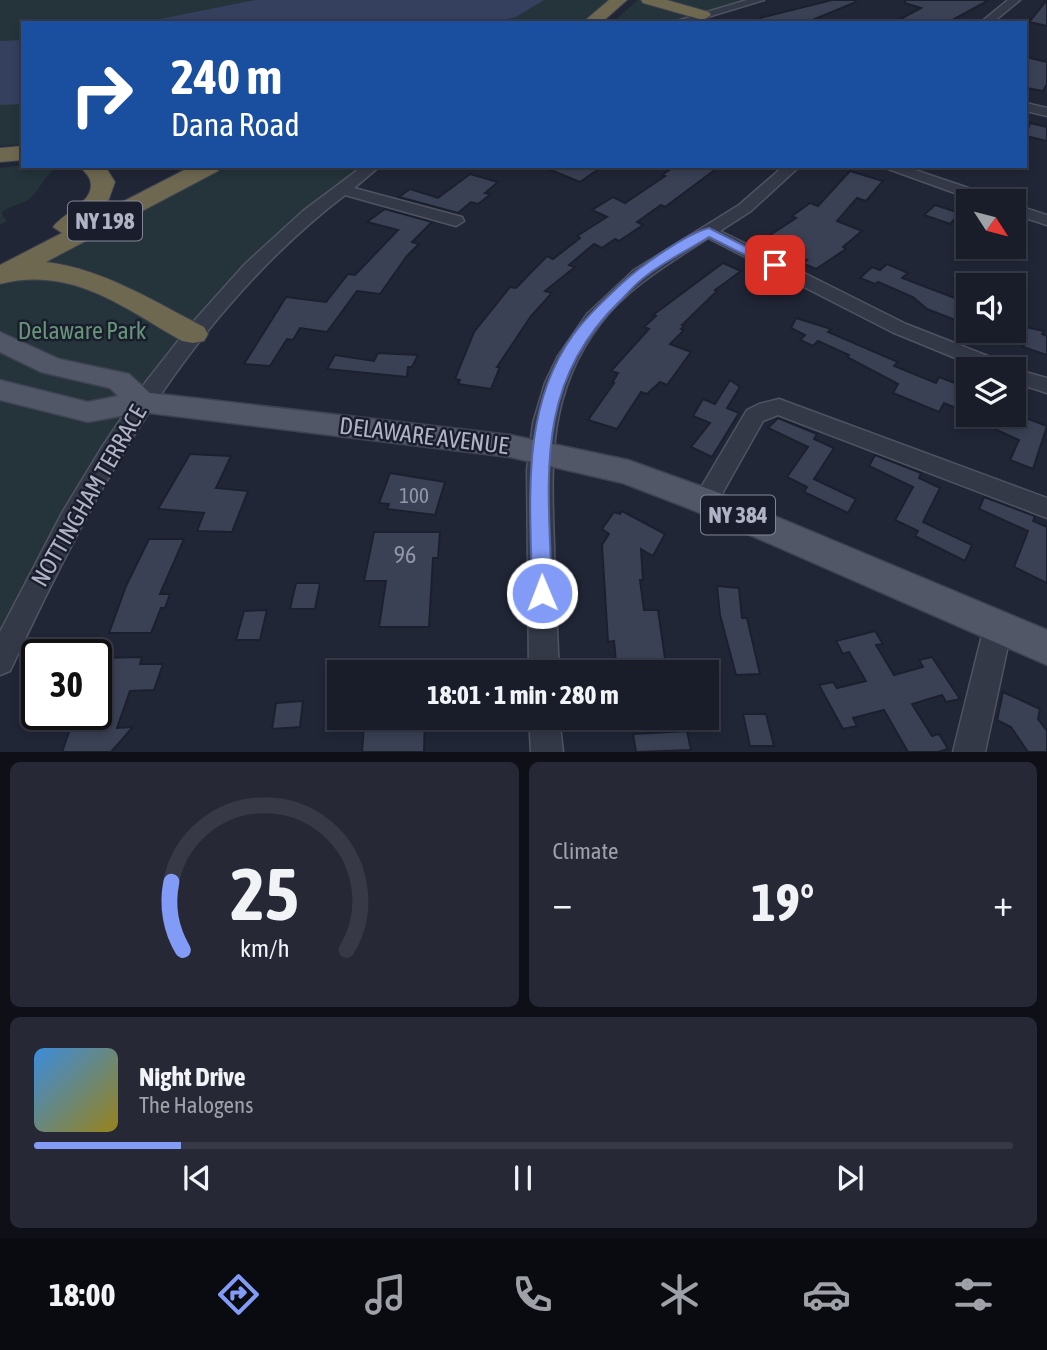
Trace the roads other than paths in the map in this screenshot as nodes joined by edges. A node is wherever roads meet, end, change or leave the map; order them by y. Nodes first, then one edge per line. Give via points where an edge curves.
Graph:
1 (619, 0) edge
2 (630, 0) edge
3 (649, 0) edge
4 (759, 0) edge
5 (1015, 0) edge
6 (1025, 0) edge
7 (703, 15) junction
8 (593, 21) edge
9 (605, 21) edge
10 (682, 21) edge
11 (715, 21) edge
12 (734, 21) edge
13 (988, 21) edge
14 (999, 21) edge
15 (1027, 100) edge
16 (1047, 105) edge
17 (1027, 107) edge
18 (1047, 112) edge
19 (21, 146) edge
20 (0, 148) edge
21 (21, 153) edge
22 (0, 155) edge
23 (93, 168) edge
24 (187, 168) edge
25 (206, 168) edge
26 (370, 168) edge
27 (791, 168) edge
28 (893, 168) edge
29 (340, 189) junction
30 (956, 189) edge
31 (1026, 213) edge
32 (1047, 220) edge
33 (456, 221) dead end
34 (84, 232) junction
35 (709, 232) junction
36 (44, 242) junction
37 (0, 265) edge
38 (81, 276) junction
39 (0, 277) edge
40 (193, 334) junction
41 (0, 341) edge
42 (971, 357) edge
43 (1026, 379) edge
44 (1047, 386) edge
45 (0, 390) edge
46 (142, 402) junction
47 (541, 451) junction
48 (705, 501) junction
49 (1047, 509) edge
50 (998, 627) junction
51 (1047, 648) edge
52 (544, 660) edge
53 (0, 662) edge
54 (545, 730) edge
55 (547, 751) edge
56 (968, 751) edge

1 - 8 highway
2 - 9 highway
3 - 7 highway
4 - 7 street
5 - 13 street
6 - 14 street
7 - 10 street
7 - 11 street
7 - 12 street
15 - 16 street
17 - 18 street
19 - 20 highway
21 - 22 highway
23 - 36 highway via 104,183 101,195
24 - 36 highway, NY 198
25 - 34 highway, NY 198
26 - 29 street, NOTTINGHAM TERRACE
27 - 35 street
28 - 30 street
29 - 33 street
29 - 40 street, NOTTINGHAM TERRACE via 274,246
31 - 32 street
34 - 38 highway via 62,252 64,261
34 - 39 highway, NY 198
35 - 42 street via 899,328
35 - 47 street via 640,274 586,328 556,383
36 - 37 highway, NY 198
38 - 39 highway via 41,268
38 - 40 highway
40 - 46 street, NOTTINGHAM TERRACE
41 - 46 main road via 51,366 120,381
43 - 44 street
45 - 46 main road, DELAWARE AVENUE / NY 384 via 88,412
46 - 47 main road, DELAWARE AVENUE / NY 384
46 - 53 street, NOTTINGHAM TERRACE via 78,505
47 - 48 main road, DELAWARE AVENUE / NY 384 via 628,472
47 - 52 street
48 - 49 street via 755,416 779,407
48 - 50 main road, DELAWARE AVENUE / NY 384
50 - 51 main road, DELAWARE AVENUE / NY 384
50 - 56 street
54 - 55 street

